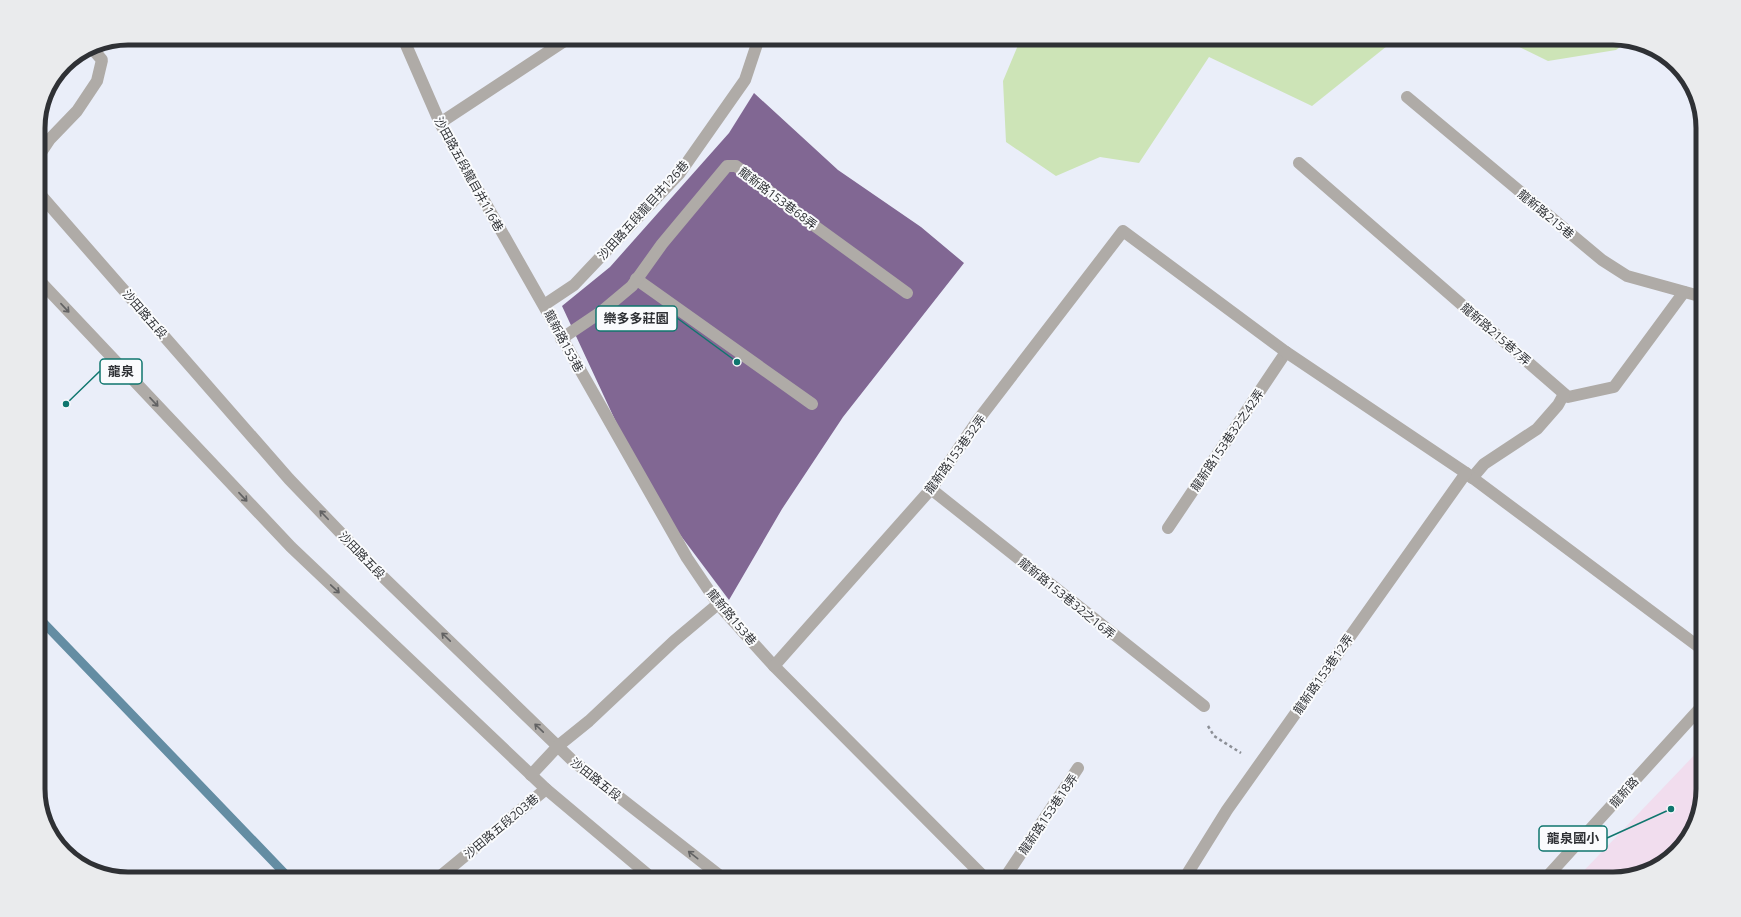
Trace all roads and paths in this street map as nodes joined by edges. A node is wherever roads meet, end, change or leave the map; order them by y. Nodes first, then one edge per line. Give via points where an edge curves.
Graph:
1 (406, 45) edge
2 (558, 45) edge
3 (757, 45) edge
4 (95, 52) edge
5 (1407, 97) dead end
6 (440, 123) junction
7 (45, 146) edge
8 (1299, 163) dead end
9 (45, 200) edge
10 (636, 279) junction
11 (45, 287) edge
12 (1684, 292) junction
13 (906, 293) dead end
14 (1696, 295) edge
15 (544, 305) junction
16 (561, 339) junction
17 (1286, 352) junction
18 (1564, 394) junction
19 (812, 404) dead end
20 (1469, 476) junction
21 (931, 489) junction
22 (1168, 528) dead end
23 (718, 604) junction
24 (1696, 645) edge
25 (774, 666) junction
26 (1204, 706) joint
27 (1696, 713) edge
28 (558, 746) junction
29 (1259, 764) junction
30 (1078, 768) dead end
31 (531, 775) junction
32 (546, 789) junction
33 (445, 872) edge
34 (645, 872) edge
35 (715, 872) edge
36 (979, 872) edge
37 (1009, 872) edge
38 (1188, 872) edge
39 (1551, 872) edge

1 - 6 street, 沙田路五段龍目井116巷
2 - 6 street
3 - 15 street, 沙田路五段龍目井126巷 via 745,80 679,174 574,285
4 - 7 street via 102,60 97,81 77,110
5 - 12 street, 龍新路215巷 via 1602,260 1627,276
6 - 15 street, 沙田路五段龍目井116巷
8 - 18 street, 龍新路215巷7弄
28 -> 9 street, 沙田路五段 via 381,575 289,479
10 - 13 street, 龍新路153巷68弄 via 727,166 736,166
10 - 16 street, 龍新路153巷68弄 via 632,286 601,312
10 - 19 street
11 -> 31 street via 291,548
12 - 14 street, 龍新路215巷
12 - 18 street via 1614,387 1568,397
15 - 16 street, 龍新路153巷
16 - 23 street, 龍新路153巷 via 687,558
17 - 20 street
17 - 21 street, 龍新路153巷32弄 via 1123,231 978,420
17 - 22 street, 龍新路153巷32之42弄
18 - 20 street, 龍新路153巷12弄 via 1537,429
20 - 24 street
20 - 29 street, 龍新路153巷12弄
21 - 25 street, 龍新路153巷32弄
21 - 26 street, 龍新路153巷32之16弄
23 - 25 street, 龍新路153巷
23 - 28 street
25 - 36 street, 龍新路153巷
26 - 29 path via 1208,726 1214,736
27 - 39 street, 龍新路
28 - 31 street
35 -> 28 street, 沙田路五段
29 - 38 street, 龍新路153巷12弄
30 - 37 street, 龍新路153巷18弄
31 - 32 street
32 - 33 street, 沙田路五段203巷
32 - 34 street

